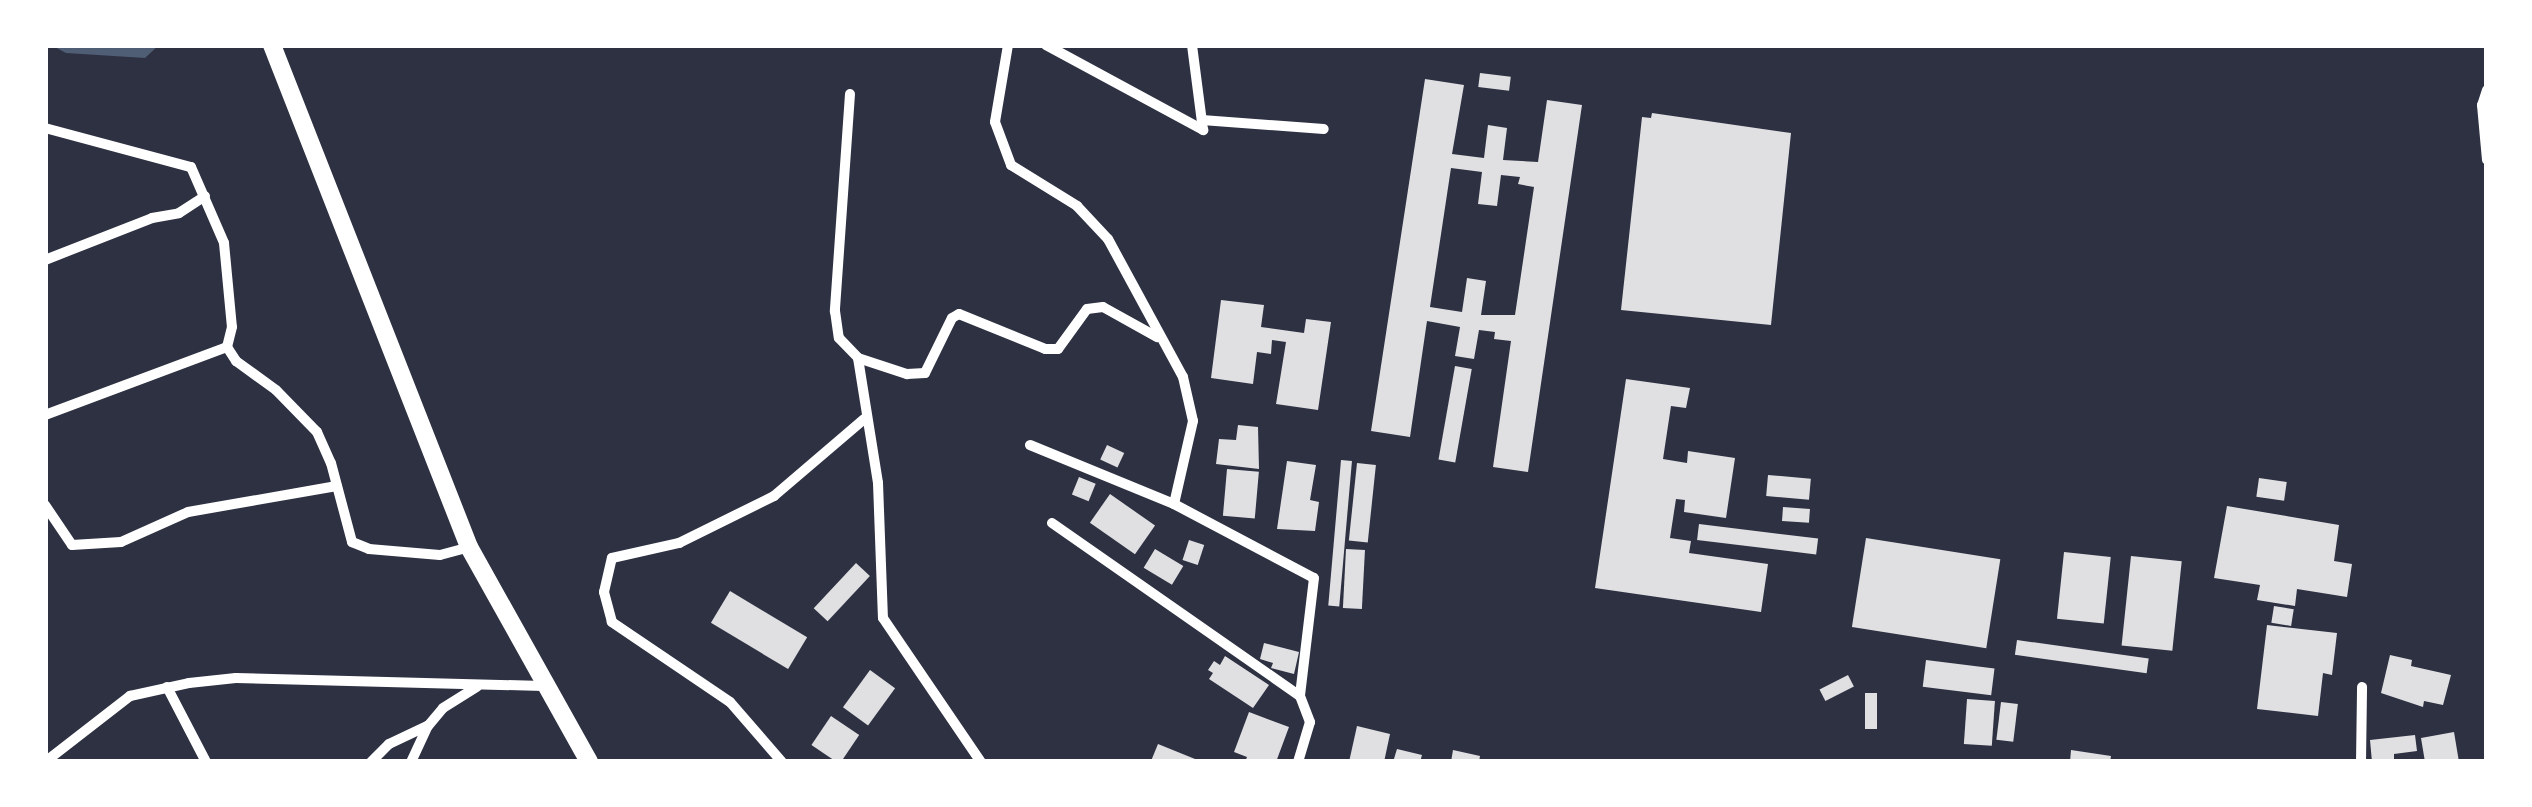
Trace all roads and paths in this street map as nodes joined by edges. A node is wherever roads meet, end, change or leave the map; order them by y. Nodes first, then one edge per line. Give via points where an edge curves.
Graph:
1 (272, 45) edge
2 (1008, 45) edge
3 (1046, 45) edge
4 (1192, 45) edge
5 (2487, 90) edge
6 (850, 94) dead end
7 (1202, 120) junction
8 (45, 128) edge
9 (1324, 129) dead end
10 (2485, 134) edge
11 (2487, 160) edge
12 (205, 196) junction
13 (45, 260) edge
14 (1158, 338) junction
15 (227, 347) junction
16 (858, 358) junction
17 (45, 415) edge
18 (864, 419) junction
19 (1030, 444) dead end
20 (337, 486) junction
21 (1174, 504) junction
22 (45, 505) edge
23 (1052, 523) dead end
24 (469, 547) junction
25 (478, 686) junction
26 (543, 686) junction
27 (2362, 687) dead end
28 (167, 688) junction
29 (1300, 696) junction
30 (428, 726) junction
31 (204, 758) edge
32 (45, 762) edge
33 (190, 762) edge
34 (371, 762) edge
35 (411, 762) edge
36 (588, 762) edge
37 (782, 762) edge
38 (981, 762) edge
39 (1298, 762) edge
40 (2362, 762) edge

1 - 24 main road
2 - 14 street via 995,122 1011,165 1077,206 1108,239
3 - 7 street via 1204,130
4 - 7 street
5 - 10 street
6 - 16 street via 835,311 840,338
7 - 9 street
8 - 12 street via 174,159 190,167
10 - 11 street
12 - 13 street via 179,213
12 - 15 street via 224,243 232,327
14 - 16 street via 1103,307 1087,309 1058,349 1045,349 960,314 925,373
14 - 21 street via 1183,377 1192,420
15 - 17 street
15 - 20 street via 317,432
16 - 18 street
18 - 37 street via 774,496 679,544 612,558 604,592 612,622 730,702
18 - 38 street via 878,483 883,618
19 - 21 street
20 - 22 street via 188,512 120,542 72,544
20 - 24 street via 352,542 440,555
21 - 29 street via 1314,578
23 - 29 street
24 - 26 main road
25 - 26 street
25 - 28 street via 236,678
25 - 30 street
26 - 36 main road
27 - 40 street
28 - 31 street
28 - 32 street via 130,696
29 - 39 street via 1310,722
30 - 34 street via 389,744
30 - 35 street
31 - 33 street

